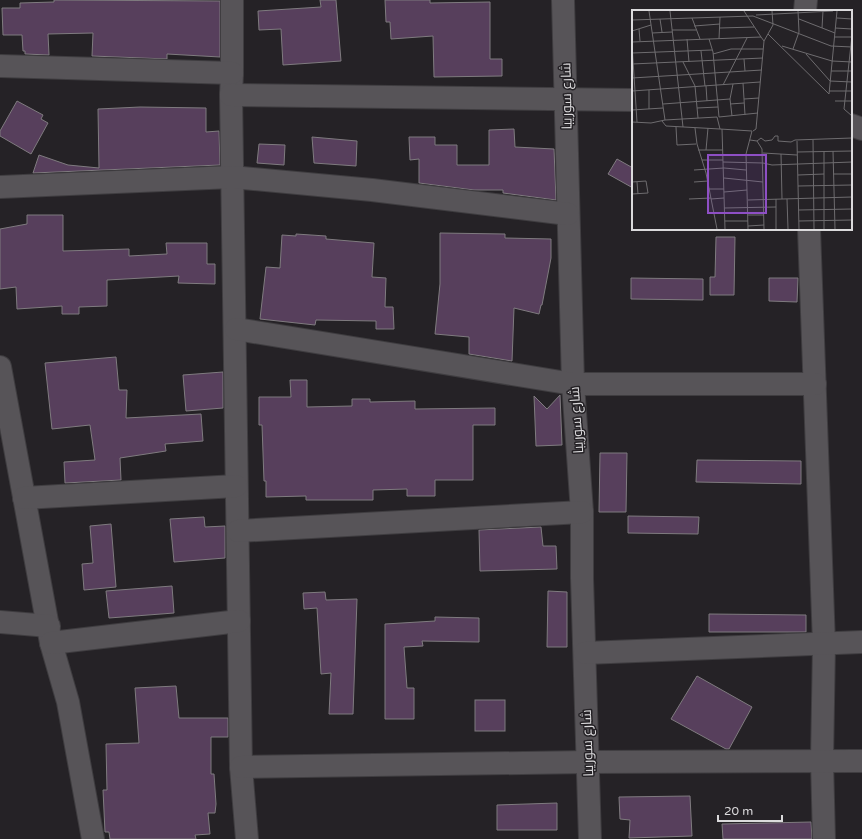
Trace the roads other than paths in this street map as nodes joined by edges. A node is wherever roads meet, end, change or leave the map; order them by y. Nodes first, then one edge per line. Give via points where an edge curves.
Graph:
1 (232, 0) edge
2 (563, 0) edge
3 (806, 0) edge
4 (805, 10) edge
5 (0, 66) edge
6 (232, 72) junction
7 (231, 95) junction
8 (566, 98) junction
9 (632, 100) edge
10 (852, 125) edge
11 (862, 129) edge
12 (232, 177) junction
13 (0, 187) edge
14 (568, 214) junction
15 (809, 230) edge
16 (236, 329) junction
17 (0, 370) edge
18 (573, 384) junction
19 (815, 384) junction
20 (236, 486) junction
21 (24, 498) junction
22 (582, 512) junction
23 (238, 531) junction
24 (239, 621) junction
25 (0, 622) edge
26 (50, 634) junction
27 (862, 642) edge
28 (824, 644) junction
29 (585, 653) junction
30 (862, 760) edge
31 (822, 761) junction
32 (587, 762) junction
33 (241, 767) junction
34 (93, 839) edge
35 (247, 839) edge
36 (590, 839) edge
37 (824, 839) edge

1 - 6 street
2 - 8 street, شارع سوريبا
3 - 4 street
5 - 6 street
6 - 7 street
7 - 8 street
7 - 12 street
8 - 9 street
8 - 14 street, شارع سوريبا
10 - 11 street
12 - 13 street
12 - 14 street via 372,190
12 - 16 street
14 - 18 street, شارع سوريبا
15 - 19 street
16 - 18 street
16 - 20 street
17 - 21 street
18 - 19 street
18 - 22 street, شارع سوريبا
19 - 28 street
20 - 21 street
20 - 23 street
21 - 26 street
22 - 23 street
22 - 29 street, شارع سوريبا
23 - 24 street
24 - 26 street
24 - 33 street
25 - 26 street
26 - 34 street via 68,702
27 - 28 street
28 - 29 street
28 - 31 street
29 - 32 street, شارع سوريبا
30 - 31 street
31 - 32 street
31 - 37 street
32 - 33 street
32 - 36 street, شارع سوريبا
33 - 35 street

